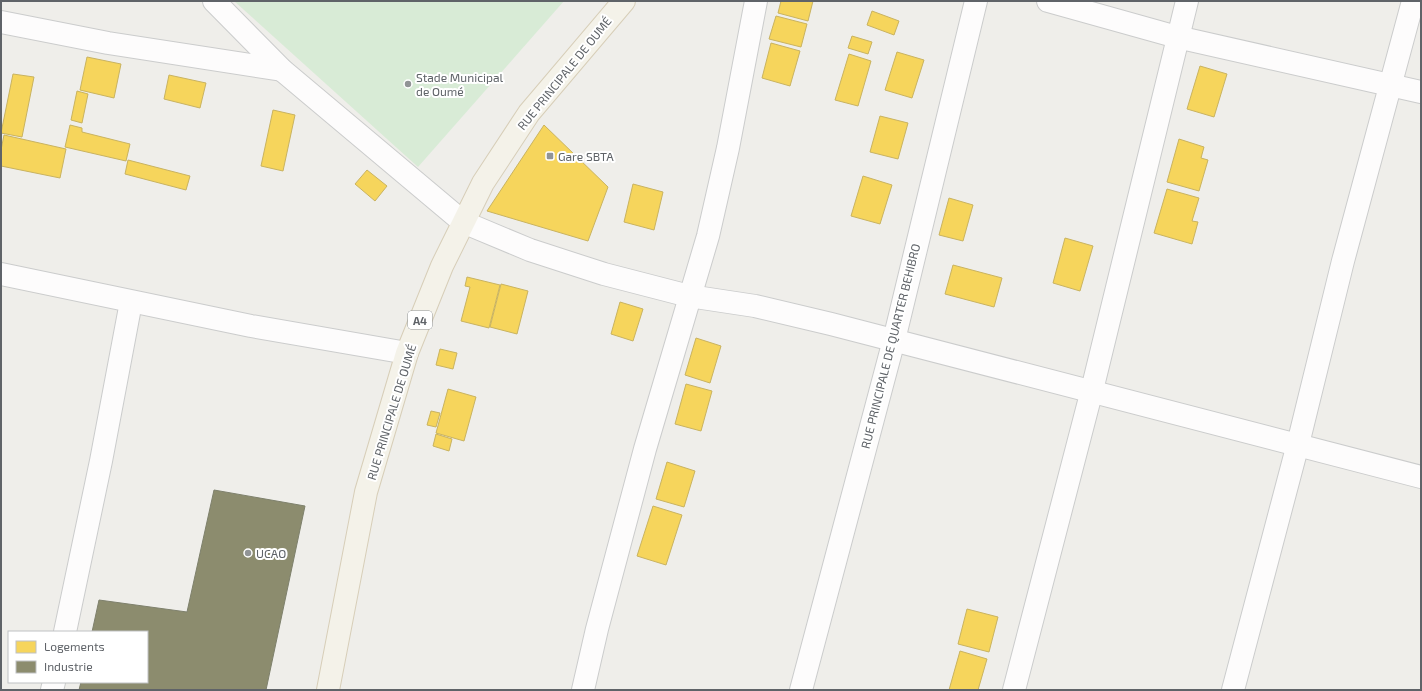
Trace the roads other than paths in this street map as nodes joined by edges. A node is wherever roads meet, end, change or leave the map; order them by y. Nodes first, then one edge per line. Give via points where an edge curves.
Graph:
1 (214, 1) edge
2 (624, 1) edge
3 (756, 1) edge
4 (976, 1) edge
5 (1048, 1) edge
6 (1186, 1) edge
7 (1413, 1) edge
8 (1, 22) edge
9 (1177, 37) junction
10 (282, 70) junction
11 (1389, 86) junction
12 (1421, 92) edge
13 (463, 222) junction
14 (1, 274) edge
15 (689, 296) junction
16 (131, 302) junction
17 (894, 340) junction
18 (407, 353) junction
19 (1092, 390) junction
20 (1298, 444) junction
21 (1421, 477) edge
22 (65, 631) edge
23 (328, 690) edge
24 (582, 690) edge
25 (801, 690) edge
26 (1014, 690) edge
27 (1233, 690) edge

1 - 10 street
2 - 13 main road, RUE PRINCIPALE DE OUMÉ / A4 via 529,113 483,183
3 - 15 street via 719,193
4 - 17 street, RUE PRINCIPALE DE QUARTER BEHIBRO
5 - 9 street
6 - 9 street
7 - 11 street
8 - 10 street via 108,43
9 - 11 street
9 - 19 street
10 - 13 street
11 - 12 street
11 - 20 street
13 - 15 street via 530,250 604,274
13 - 18 main road, RUE PRINCIPALE DE OUMÉ / A4 via 442,266
14 - 16 street
15 - 17 street via 755,306
15 - 24 street via 645,449
16 - 18 street
16 - 22 street
17 - 19 street
17 - 25 street, RUE PRINCIPALE DE QUARTER BEHIBRO
18 - 23 main road, RUE PRINCIPALE DE OUMÉ / A4 via 366,492
19 - 20 street
19 - 26 street
20 - 21 street
20 - 27 street

